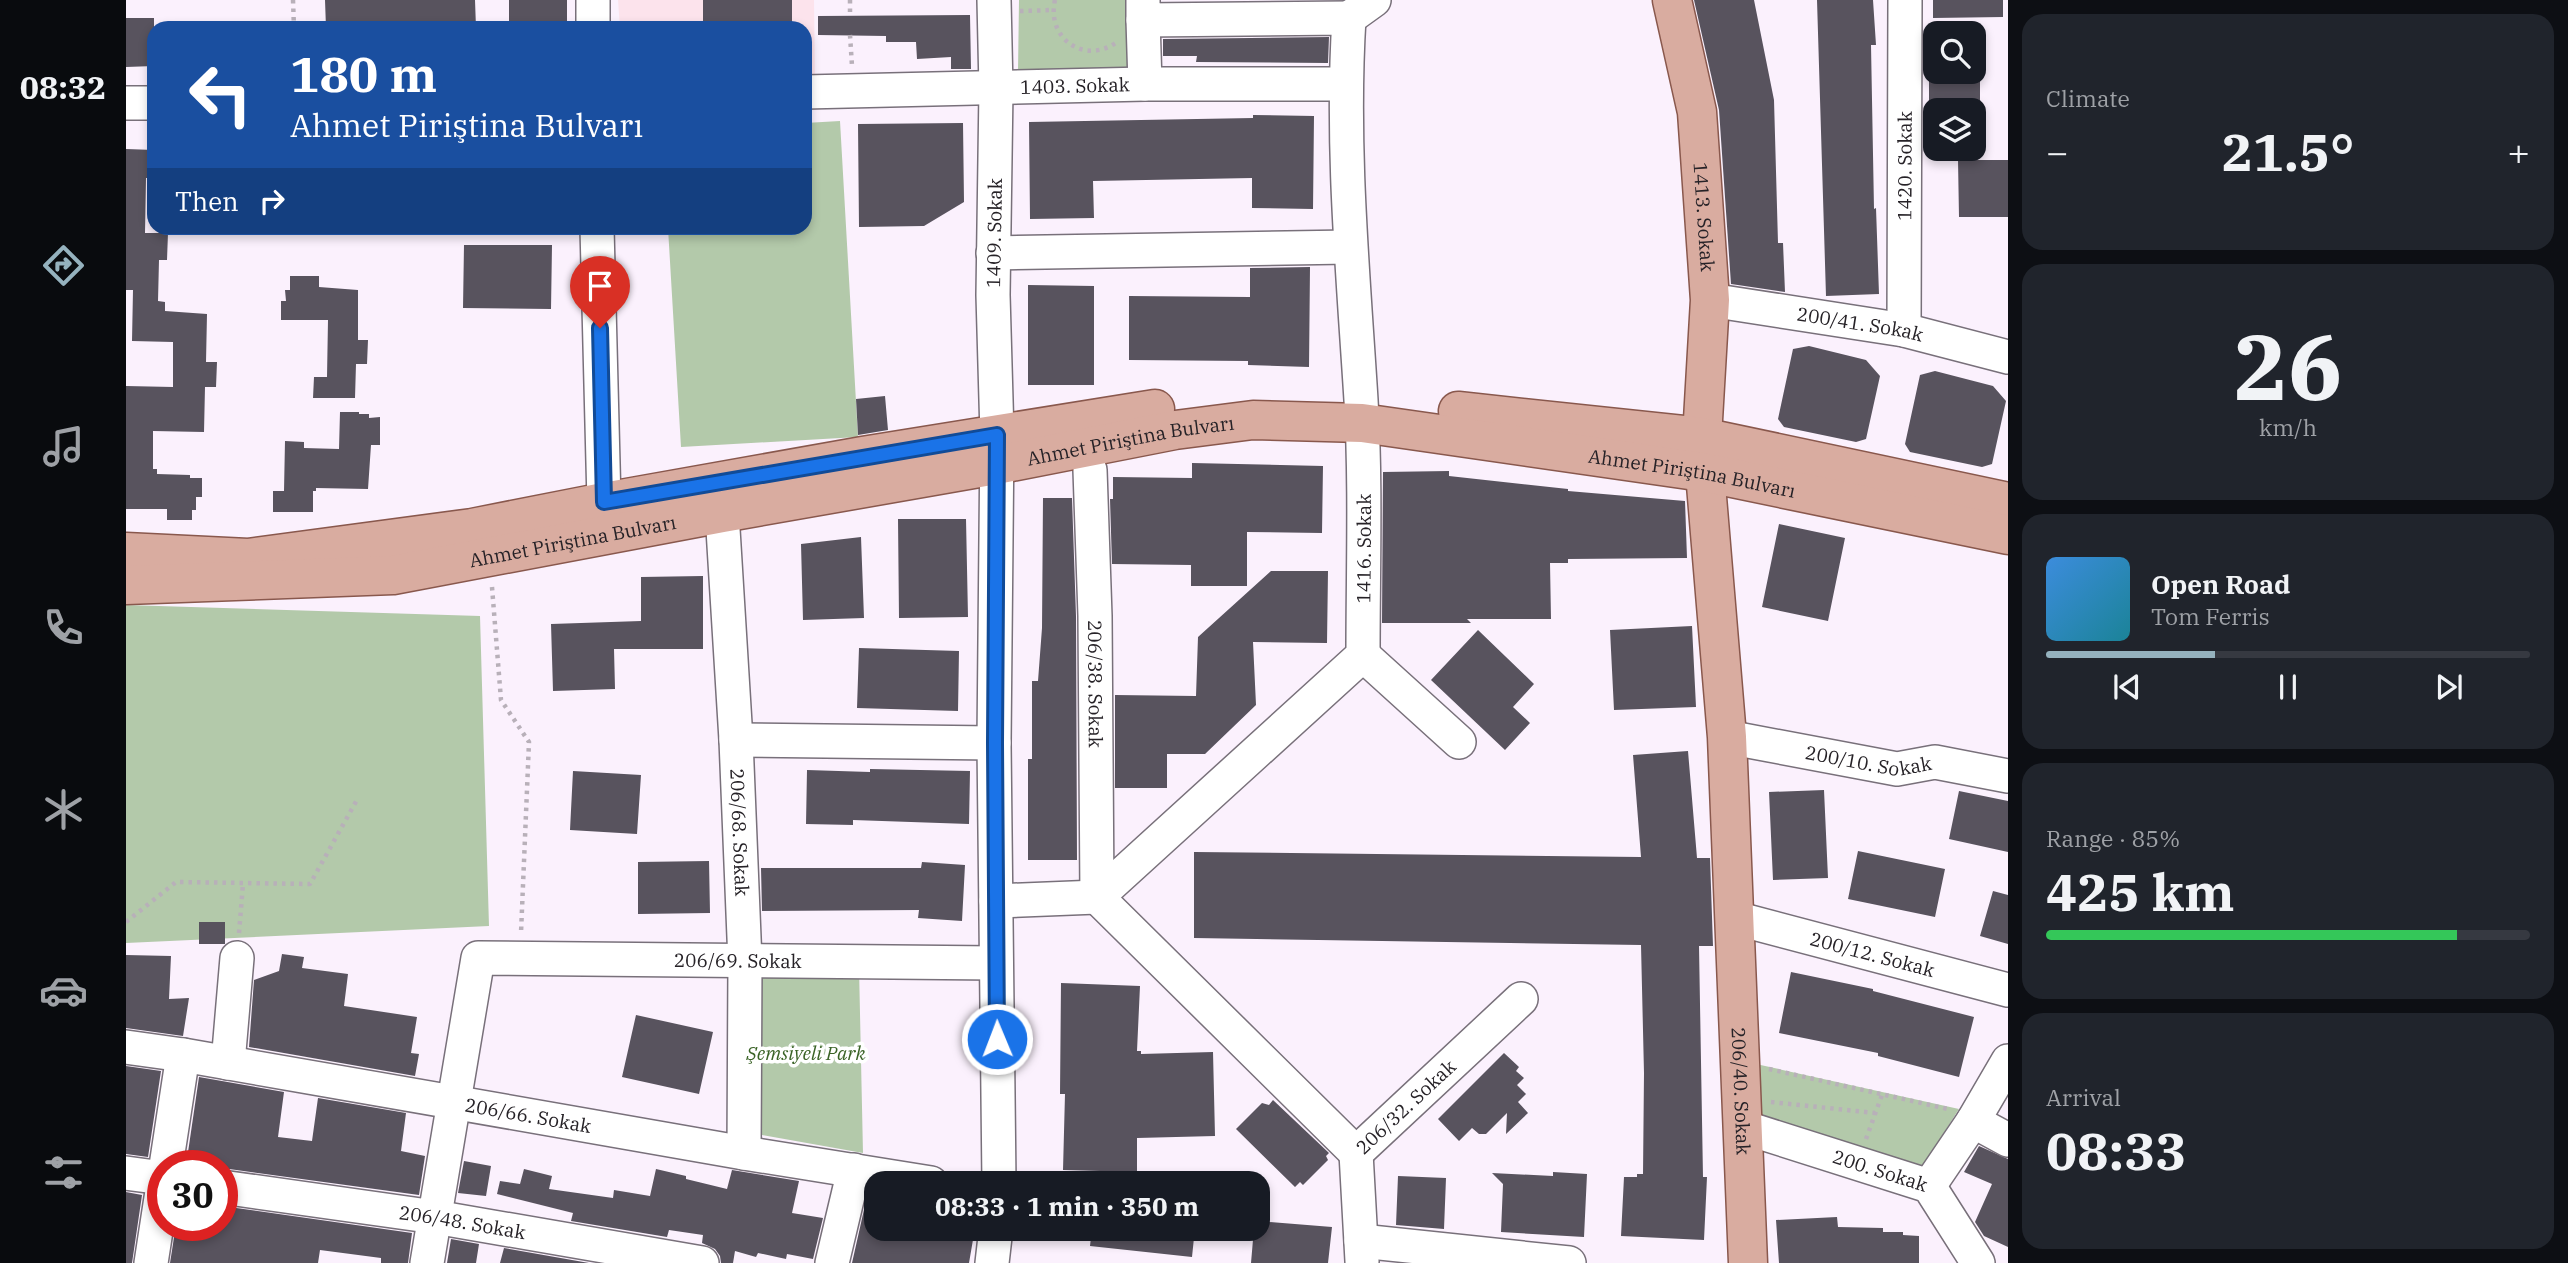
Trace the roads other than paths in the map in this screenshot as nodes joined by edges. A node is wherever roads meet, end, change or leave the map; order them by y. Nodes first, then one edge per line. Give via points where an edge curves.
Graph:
1 (593, 0) edge
2 (995, 0) edge
3 (1672, 0) edge
4 (1905, 0) edge
5 (1362, 9) edge
6 (1137, 18) edge
7 (593, 21) edge
8 (1145, 84) junction
9 (1345, 85) junction
10 (996, 89) junction
11 (812, 92) edge
12 (126, 103) edge
13 (147, 103) edge
14 (597, 235) edge
15 (1350, 247) junction
16 (993, 253) junction
17 (1710, 300) junction
18 (1904, 330) junction
19 (2008, 357) edge
20 (1362, 412) junction
21 (997, 450) junction
22 (1703, 455) junction
23 (1090, 470) dead end
24 (604, 502) junction
25 (2008, 502) edge
26 (722, 513) junction
27 (2008, 535) edge
28 (126, 552) edge
29 (126, 585) edge
30 (1363, 655) junction
31 (1727, 737) junction
32 (736, 740) junction
33 (1459, 742) dead end
34 (995, 743) junction
35 (2008, 776) edge
36 (1097, 897) junction
37 (996, 901) junction
38 (1735, 918) junction
39 (237, 958) road end
40 (745, 962) junction
41 (996, 963) junction
42 (2008, 990) edge
43 (1521, 999) dead end
44 (126, 1047) edge
45 (183, 1055) junction
46 (2008, 1061) edge
47 (228, 1063) junction
48 (1742, 1096) junction
49 (455, 1102) junction
50 (1975, 1118) junction
51 (2008, 1140) edge
52 (168, 1150) edge
53 (744, 1153) junction
54 (1356, 1153) junction
55 (855, 1170) junction
56 (999, 1171) edge
57 (864, 1172) edge
58 (126, 1173) edge
59 (147, 1176) edge
60 (1929, 1186) junction
61 (238, 1189) edge
62 (435, 1217) junction
63 (154, 1241) edge
64 (1362, 1252) edge
65 (151, 1263) edge
66 (427, 1263) edge
67 (702, 1263) edge
68 (832, 1263) edge
69 (1569, 1263) edge
70 (1748, 1263) edge
71 (1978, 1263) edge

1 - 7 street
2 - 10 street, 1409. Sokak
3 - 17 main road, 1413. Sokak via 1697,112
4 - 18 street, 1420. Sokak
5 - 6 street
5 - 9 street, 1416. Sokak
6 - 8 street
8 - 9 street, 1403. Sokak
8 - 10 street, 1403. Sokak
9 - 15 street, 1416. Sokak
10 - 11 street, 1403. Sokak
10 - 16 street, 1409. Sokak
12 - 13 street
14 - 24 street
15 - 16 street
15 - 20 street, 1416. Sokak
16 - 21 street, 1409. Sokak
17 - 18 street, 200/41. Sokak
17 - 22 main road, 1413. Sokak
18 - 19 street, 200/41. Sokak
20 - 21 main road, Ahmet Piriştina Bulvarı via 1255,394
20 - 22 main road, Ahmet Piriştina Bulvarı
20 - 30 street, 1416. Sokak
21 - 24 main road, Ahmet Piriştina Bulvarı
21 - 26 main road, Ahmet Piriştina Bulvarı
21 - 34 street
22 - 25 main road, Ahmet Piriştina Bulvarı
22 - 27 main road, Ahmet Piriştina Bulvarı
22 - 31 main road
23 - 36 street, 206/38. Sokak
24 - 28 main road, Ahmet Piriştina Bulvarı via 472,528 248,558
26 - 29 main road, Ahmet Piriştina Bulvarı via 393,575
26 - 32 street, 206/68. Sokak
30 - 33 street
30 - 36 street
31 - 35 street, 200/10. Sokak via 1896,769 1935,762
31 - 38 main road, 206/40. Sokak
32 - 34 street
32 - 40 street, 206/68. Sokak
34 - 37 street
36 - 37 street
36 - 54 street
37 - 41 street
38 - 42 street, 200/12. Sokak
38 - 48 main road, 206/40. Sokak
39 - 47 street
40 - 41 street, 206/69. Sokak
40 - 49 street, 206/69. Sokak via 478,958
40 - 53 street, 206/68. Sokak
41 - 56 street
43 - 54 street, 206/32. Sokak
44 - 45 street, 206/66. Sokak
45 - 47 street, 206/66. Sokak
45 - 52 street
46 - 50 street
47 - 49 street, 206/66. Sokak
48 - 60 street, 200. Sokak
48 - 70 main road, 206/40. Sokak
49 - 53 street, 206/66. Sokak
49 - 62 street
50 - 51 street
50 - 60 street
53 - 55 street, 206/66. Sokak
54 - 64 street, 206/32. Sokak
55 - 57 street, 206/66. Sokak
55 - 68 street
58 - 59 street
60 - 71 street, 200. Sokak
61 - 62 street, 206/48. Sokak
62 - 66 street
62 - 67 street, 206/48. Sokak
63 - 65 street
64 - 69 street, 206/32. Sokak

